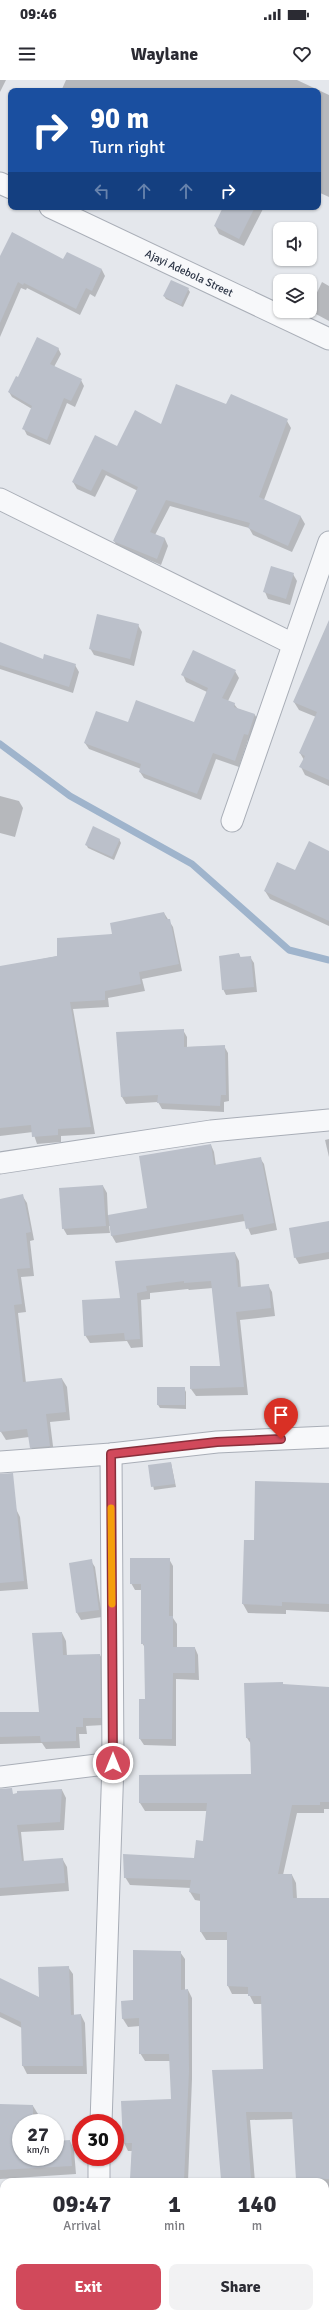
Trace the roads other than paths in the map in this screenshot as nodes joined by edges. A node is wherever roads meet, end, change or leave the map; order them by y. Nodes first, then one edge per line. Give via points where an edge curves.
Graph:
1 (56, 210) edge
2 (329, 339) edge
3 (0, 500) edge
4 (329, 542) edge
5 (293, 644) junction
6 (232, 821) dead end
7 (329, 1120) edge
8 (0, 1163) edge
9 (329, 1437) edge
10 (111, 1454) junction
11 (0, 1462) edge
12 (113, 1763) junction
13 (0, 1777) edge
14 (101, 2114) edge
15 (99, 2166) edge
16 (99, 2178) edge

1 - 2 street, Ajayi Adebola Street
3 - 5 street
4 - 5 street
5 - 6 street
7 - 8 street via 211,1131
9 - 10 street via 217,1442
10 - 11 street
10 - 12 street
12 - 13 street
12 - 14 street
15 - 16 street

